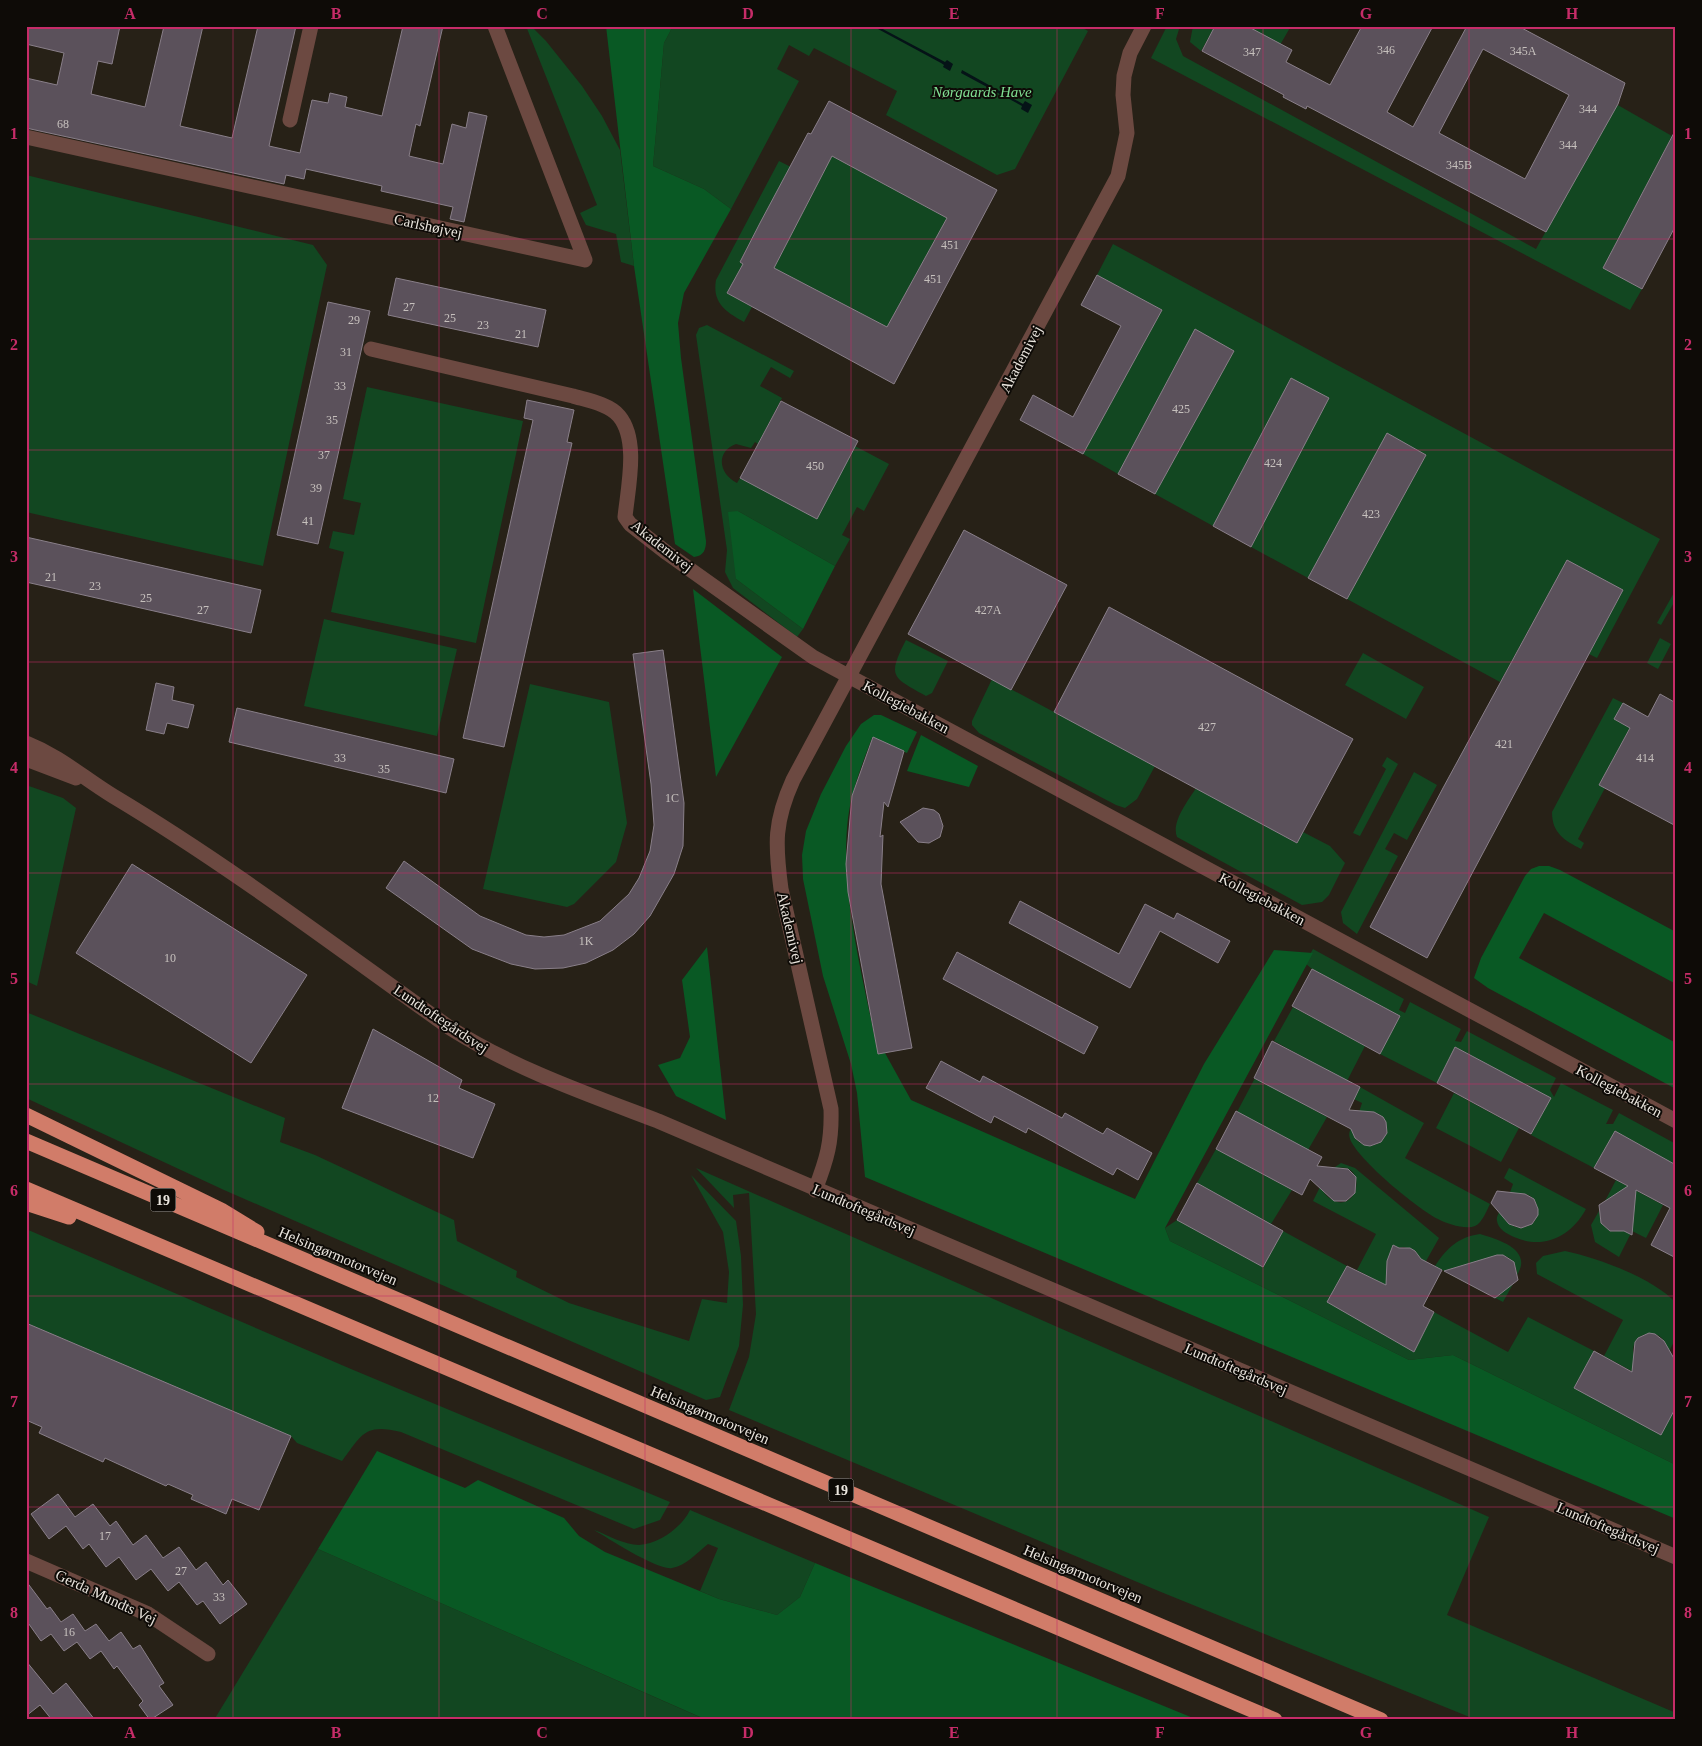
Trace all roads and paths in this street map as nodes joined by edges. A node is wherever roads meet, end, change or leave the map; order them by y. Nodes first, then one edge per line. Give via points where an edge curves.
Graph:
1 (312, 26) edge
2 (495, 26) edge
3 (1144, 26) edge
4 (290, 120) dead end
5 (26, 137) edge
6 (371, 349) dead end
7 (849, 677) junction
8 (26, 741) edge
9 (26, 759) edge
10 (95, 785) junction
11 (26, 1115) edge
12 (1676, 1121) edge
13 (26, 1141) edge
14 (26, 1189) edge
15 (815, 1190) junction
16 (26, 1203) edge
17 (147, 1241) junction
18 (301, 1259) junction
19 (1676, 1557) edge
20 (26, 1561) edge
21 (208, 1654) dead end
22 (1275, 1720) edge
23 (1381, 1720) edge

1 - 4 street
2 - 5 street, Carlshøjvej via 585,260
3 - 7 street, Akademivej via 1130,53 1124,76 1127,133 1118,176
6 - 7 street, Akademivej via 573,396 618,415 631,445 626,517 630,524 798,648
7 - 12 street, Kollegiebakken
7 - 15 street, Akademivej via 792,780 777,827 776,852 781,889 832,1109 829,1153
8 - 10 street, Lundtoftegårdsvej via 71,766
9 - 10 street, Lundtoftegårdsvej
10 - 15 street, Lundtoftegårdsvej via 160,824 483,1049 554,1082 658,1121
11 - 18 highway via 221,1210
13 - 18 highway, Helsingørmotorvejen / 19
14 - 17 highway
15 - 19 street, Lundtoftegårdsvej
16 - 17 highway
17 - 22 highway
18 - 23 highway, Helsingørmotorvejen / 19
20 - 21 street, Gerda Mundts Vej via 148,1614

